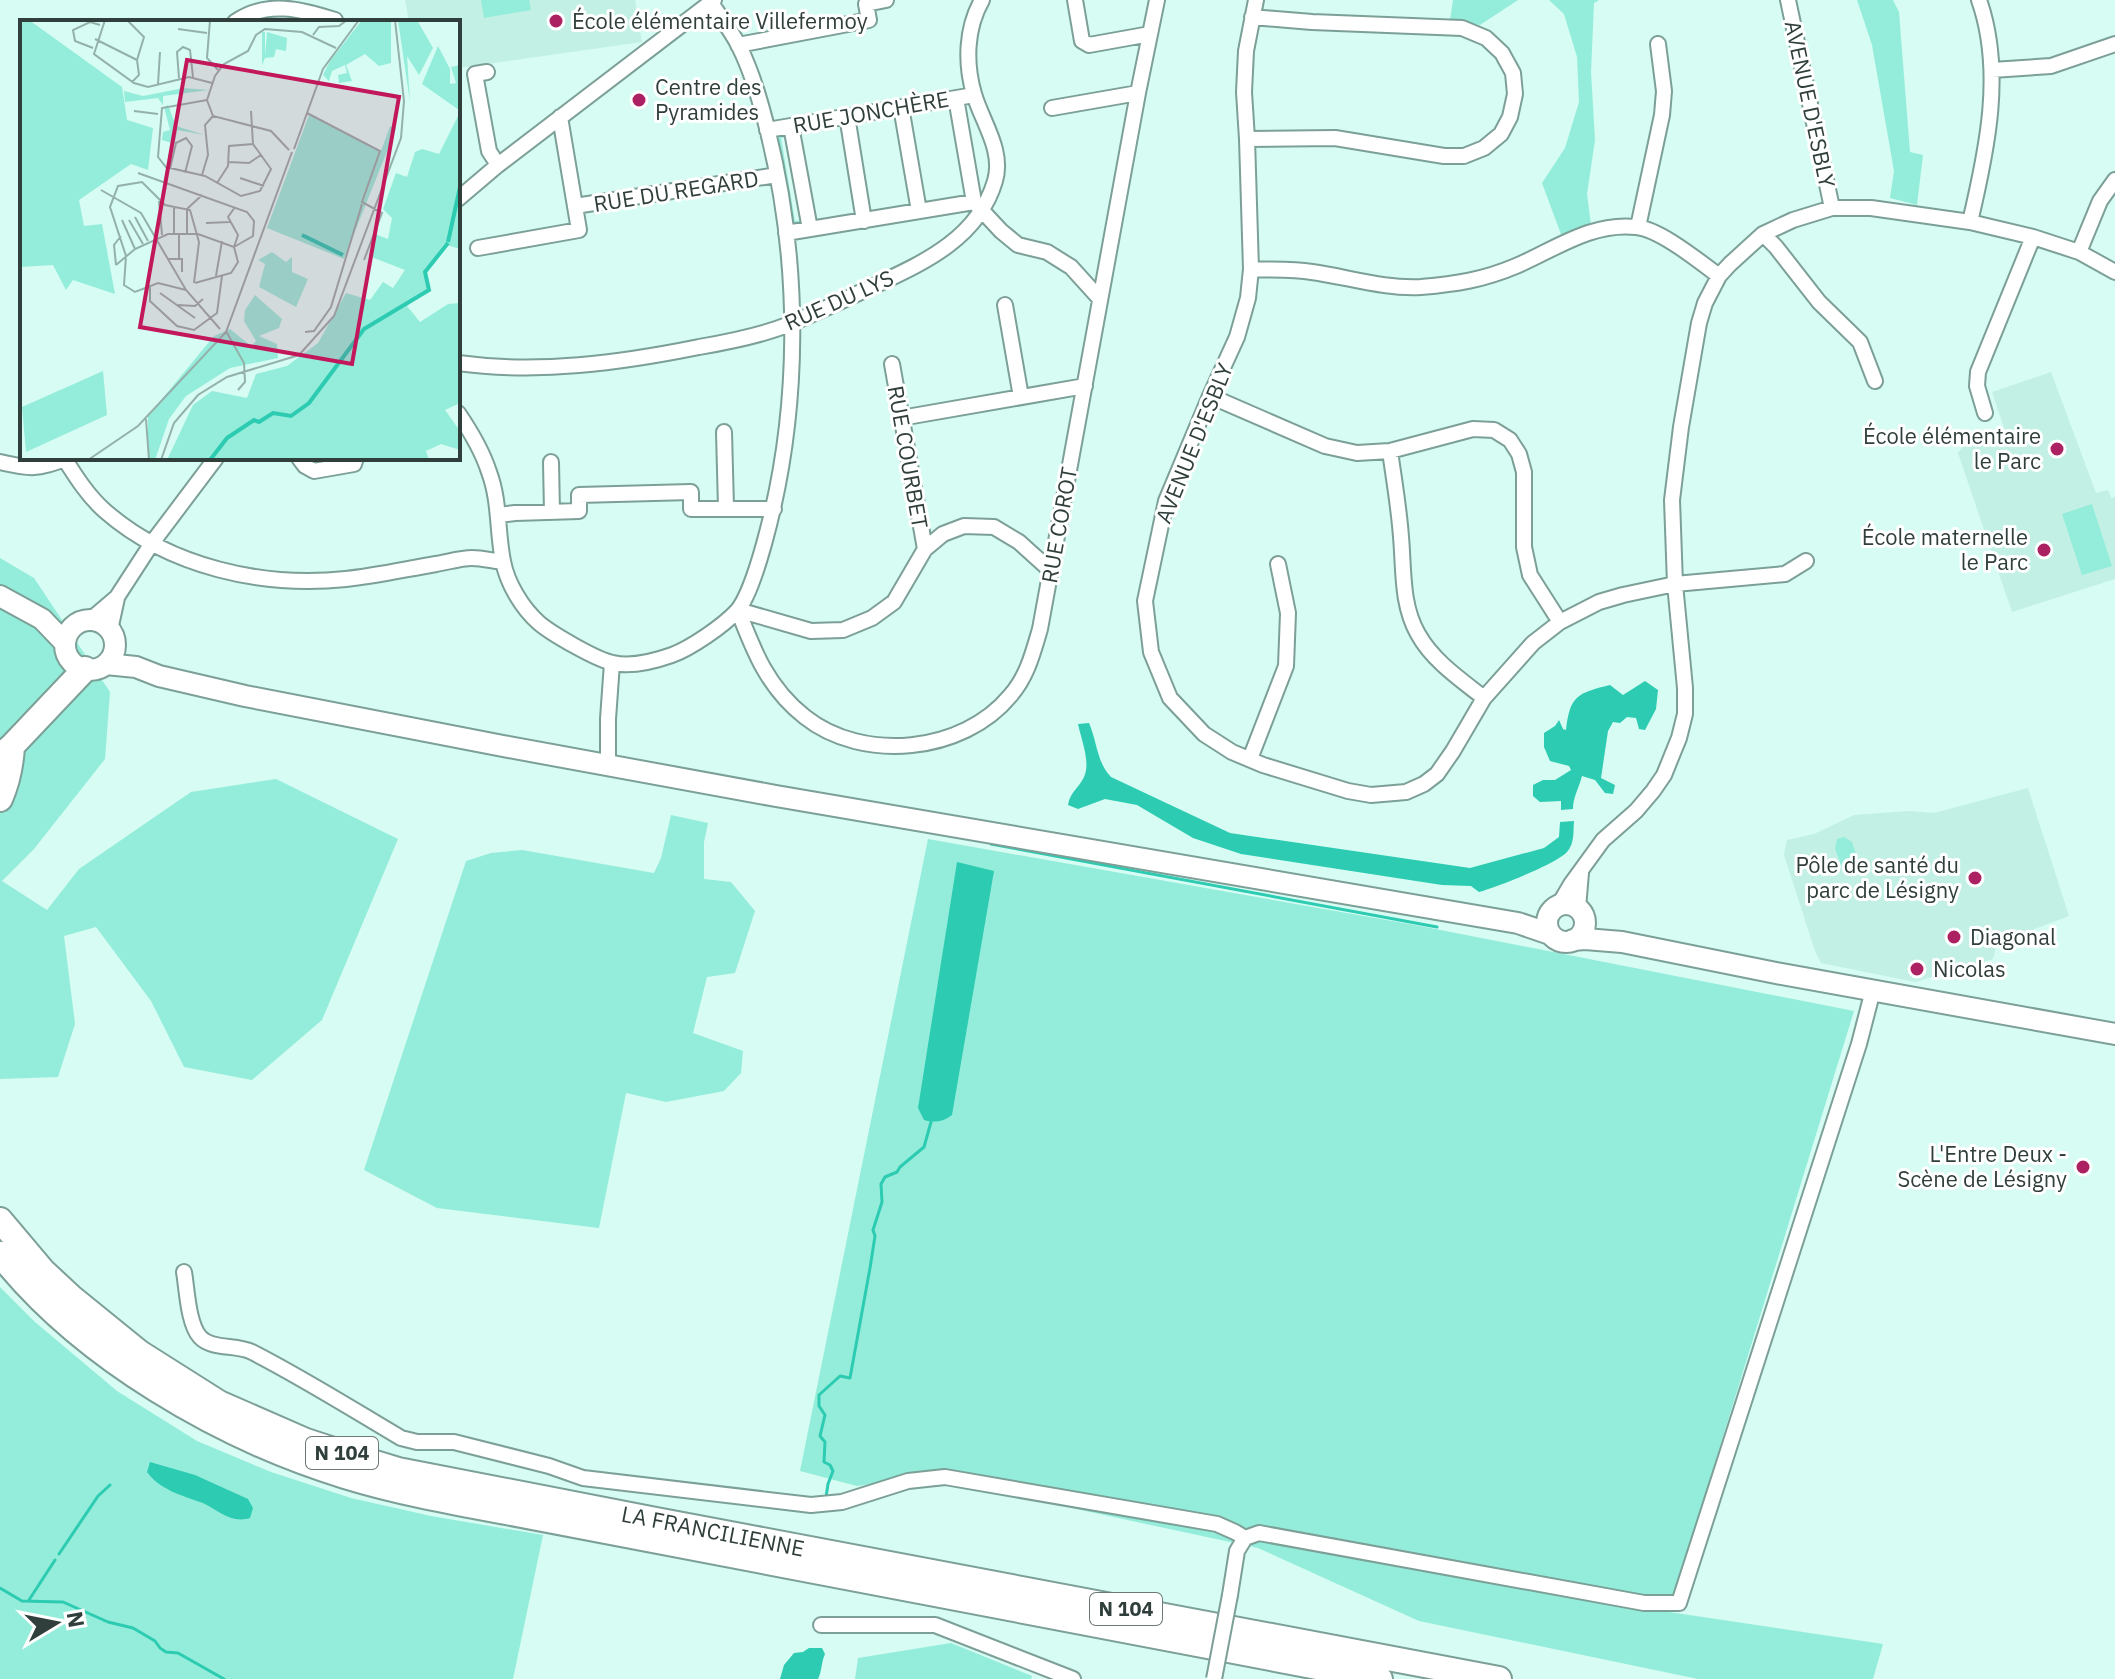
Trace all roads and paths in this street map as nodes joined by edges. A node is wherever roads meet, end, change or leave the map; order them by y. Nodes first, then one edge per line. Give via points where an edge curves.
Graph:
1 (318, 0) edge
2 (886, 0) edge
3 (982, 0) edge
4 (1075, 0) edge
5 (1157, 0) edge
6 (1256, 0) edge
7 (1788, 0) edge
8 (1979, 0) edge
9 (712, 1) edge
10 (1252, 17) junction
11 (239, 20) edge
12 (332, 20) edge
13 (334, 20) edge
14 (1150, 34) junction
15 (1658, 44) dead end
16 (2115, 44) edge
17 (738, 45) junction
18 (1992, 70) junction
19 (487, 72) dead end
20 (1138, 93) junction
21 (974, 95) junction
22 (956, 98) junction
23 (901, 107) junction
24 (1052, 108) dead end
25 (847, 116) junction
26 (560, 117) junction
27 (791, 126) junction
28 (767, 130) junction
29 (1247, 139) junction
30 (498, 165) junction
31 (777, 175) junction
32 (2115, 180) edge
33 (460, 197) edge
34 (575, 206) junction
35 (978, 206) junction
36 (1832, 208) junction
37 (919, 211) junction
38 (864, 221) junction
39 (1970, 222) junction
40 (1638, 227) junction
41 (810, 229) junction
42 (786, 233) junction
43 (1763, 234) junction
44 (2033, 237) junction
45 (478, 248) dead end
46 (2079, 252) junction
47 (1251, 269) junction
48 (2115, 272) edge
49 (1719, 276) junction
50 (1100, 299) junction
51 (1005, 305) dead end
52 (793, 322) junction
53 (460, 363) edge
54 (892, 364) dead end
55 (1875, 381) dead end
56 (1085, 386) junction
57 (1210, 396) junction
58 (1021, 397) junction
59 (1985, 413) dead end
60 (460, 416) edge
61 (901, 418) junction
62 (724, 432) dead end
63 (1390, 451) junction
64 (61, 460) edge
65 (66, 460) edge
66 (214, 460) edge
67 (300, 460) edge
68 (355, 460) edge
69 (0, 462) edge
70 (551, 462) dead end
71 (726, 508) junction
72 (774, 509) junction
73 (552, 512) junction
74 (499, 515) junction
75 (152, 543) junction
76 (925, 549) junction
77 (1806, 561) dead end
78 (503, 562) junction
79 (1278, 564) dead end
80 (1050, 570) junction
81 (1675, 584) junction
82 (0, 596) edge
83 (117, 597) junction
84 (738, 610) junction
85 (1560, 622) junction
86 (89, 645) junction
87 (612, 663) junction
88 (1484, 698) junction
89 (6, 751) edge
90 (1250, 759) junction
91 (608, 764) junction
92 (0, 799) edge
93 (1564, 916) junction
94 (1622, 942) junction
95 (1873, 990) junction
96 (2115, 1034) edge
97 (0, 1220) edge
98 (0, 1254) edge
99 (184, 1272) dead end
100 (1245, 1538) junction
101 (821, 1625) dead end
102 (1073, 1679) edge
103 (1214, 1679) edge
104 (1380, 1679) edge
105 (1499, 1679) edge

1 - 13 street
2 - 17 street via 866,4 869,20
3 - 21 street, RUE DU LYS via 970,29 968,63
4 - 14 street via 1082,41 1089,45
5 - 14 street, RUE COROT
6 - 10 street, AVENUE D'ESBLY
7 - 36 street, AVENUE D'ESBLY
8 - 18 street
9 - 17 street
9 - 26 street
10 - 29 street, AVENUE D'ESBLY via 1244,92
10 - 29 street via 1462,28 1486,38 1502,53 1513,73 1515,94 1501,134 1464,156 1335,138
11 - 12 street via 278,8 303,9
14 - 20 street, RUE COROT
15 - 40 street via 1662,115
16 - 18 street via 2051,66
17 - 28 street
18 - 39 street via 1990,119
19 - 30 street via 475,74 489,151
20 - 24 street
20 - 50 street, RUE COROT
21 - 22 street, RUE JONCHÈRE
21 - 35 street, RUE DU LYS via 996,156 995,180
22 - 23 street, RUE JONCHÈRE
22 - 35 street
23 - 25 street, RUE JONCHÈRE
23 - 37 street
25 - 27 street, RUE JONCHÈRE
25 - 38 street
26 - 30 street
26 - 34 street, RUE DU REGARD
27 - 28 street, RUE JONCHÈRE
27 - 41 street
28 - 31 street
29 - 47 street, AVENUE D'ESBLY
30 - 33 street
31 - 34 street, RUE DU REGARD
31 - 42 street
32 - 46 street via 2100,201
34 - 45 street, RUE DU REGARD via 579,230
35 - 37 street
35 - 50 street via 1018,245 1047,252 1071,267
35 - 52 street, RUE DU LYS via 970,227 952,243 911,268
36 - 39 street
36 - 43 street
37 - 38 street
38 - 41 street
39 - 44 street
40 - 47 street via 1606,228 1476,280 1446,284 1417,287
40 - 49 street via 1672,242
41 - 42 street
42 - 52 street
43 - 49 street
43 - 55 street via 1860,342
44 - 46 street
44 - 59 street via 1978,372
46 - 48 street
47 - 57 street, AVENUE D'ESBLY via 1237,337
49 - 81 street via 1699,323 1681,427 1672,500
50 - 56 street, RUE COROT
51 - 58 street
52 - 53 street, RUE DU LYS via 730,341 614,362 560,367
52 - 72 street
54 - 61 street, RUE COURBET
56 - 58 street
56 - 80 street, RUE COROT
57 - 63 street via 1325,446 1357,453
57 - 90 street, AVENUE D'ESBLY via 1166,501 1145,601 1151,652 1170,698 1204,734
58 - 61 street
60 - 74 street via 490,473
61 - 76 street, RUE COURBET
62 - 71 street
63 - 85 street via 1473,429 1494,430 1510,440 1524,472 1524,547 1530,575
63 - 88 street via 1408,612 1438,662
64 - 69 street via 45,467
65 - 75 street via 104,510
66 - 75 street
67 - 68 street via 314,471
70 - 73 street
71 - 72 street
71 - 73 street via 691,509 691,492 579,495 579,511
72 - 84 street
73 - 74 street
74 - 78 street
75 - 78 street via 213,568 302,582 471,558
75 - 83 street
76 - 80 street via 964,526 994,527
76 - 84 street via 894,602 843,630 811,631
77 - 81 street, AVENUE D'ESBLY via 1785,574
78 - 87 street via 514,592 538,622
79 - 90 street via 1288,613 1286,666
80 - 84 street, RUE COROT via 1028,668 1011,696 966,730 930,743 855,742 806,718 763,670
81 - 85 street, AVENUE D'ESBLY via 1599,602
81 - 93 street via 1685,688 1679,738 1653,791 1603,840 1581,872
82 - 86 street
83 - 86 street
83 - 86 street
84 - 87 street via 687,649 634,664
85 - 88 street, AVENUE D'ESBLY via 1533,643
86 - 89 highway via 63,691
86 - 91 street via 126,655 136,667 159,676 245,696
87 - 91 street
88 - 90 street, AVENUE D'ESBLY via 1437,774 1406,792 1348,791
89 - 92 highway via 11,765
91 - 93 street via 1518,923
93 - 94 street
93 - 94 street via 1560,941
94 - 95 street
95 - 96 street
95 - 100 street via 1679,1603 1644,1603 1259,1533
97 - 105 highway, LA FRANCILIENNE / N 104 via 43,1271 140,1353 219,1403 352,1456 398,1470
98 - 104 highway, LA FRANCILIENNE / N 104 via 77,1330 127,1370 210,1421 344,1476 392,1490
99 - 100 street via 191,1317 202,1339 242,1347 401,1438 454,1442 583,1478 811,1505 945,1477 1217,1524
100 - 103 street, bridge via 1237,1551
101 - 102 street via 935,1625

